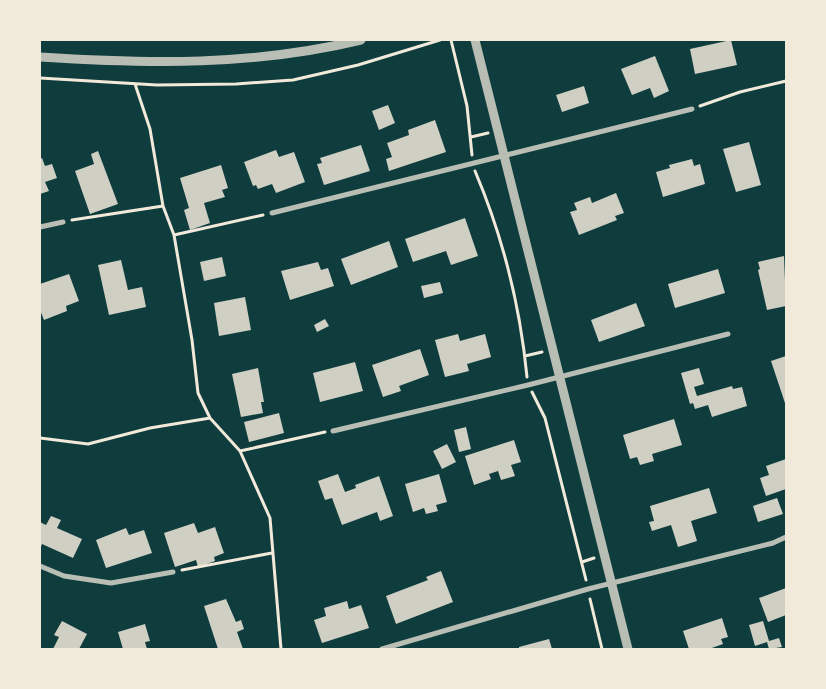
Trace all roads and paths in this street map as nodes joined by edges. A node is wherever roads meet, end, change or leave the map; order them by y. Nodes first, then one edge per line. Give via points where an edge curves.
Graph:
1 (361, 40) edge
2 (440, 40) edge
3 (451, 40) edge
4 (475, 40) edge
5 (433, 41) edge
6 (40, 56) edge
7 (40, 78) edge
8 (786, 80) edge
9 (135, 84) junction
10 (692, 109) joint
11 (506, 156) junction
12 (472, 163) junction
13 (163, 206) junction
14 (272, 213) joint
15 (63, 222) joint
16 (40, 227) edge
17 (174, 235) junction
18 (728, 334) dead end
19 (553, 350) junction
20 (525, 356) junction
21 (560, 377) junction
22 (528, 385) junction
23 (210, 418) junction
24 (333, 431) joint
25 (40, 438) edge
26 (240, 451) junction
27 (786, 537) edge
28 (272, 553) junction
29 (40, 566) edge
30 (173, 572) joint
31 (612, 583) junction
32 (588, 589) junction
33 (281, 649) edge
34 (382, 649) edge
35 (602, 649) edge
36 (628, 649) edge

1 - 6 street via 304,51 194,63
2 - 5 path
3 - 12 path via 467,106
4 - 11 street
5 - 9 path via 358,65 292,80 236,84
7 - 9 path
8 - 10 path
9 - 13 path via 150,129
10 - 11 street
11 - 12 street
11 - 19 street
12 - 14 street
12 - 20 path via 493,212 518,303
13 - 15 path
13 - 17 path
14 - 17 path
15 - 16 street
17 - 23 path via 198,393
18 - 21 street
19 - 20 path
19 - 21 street
20 - 22 path
21 - 22 street
21 - 31 street
22 - 24 street
22 - 32 path via 545,418
23 - 25 path via 150,428 88,444
23 - 26 path
24 - 26 path
26 - 28 path via 270,518
27 - 31 street
28 - 30 path
28 - 33 path
29 - 30 street via 64,576 112,583
31 - 32 street
31 - 36 street
32 - 34 street
32 - 35 path

